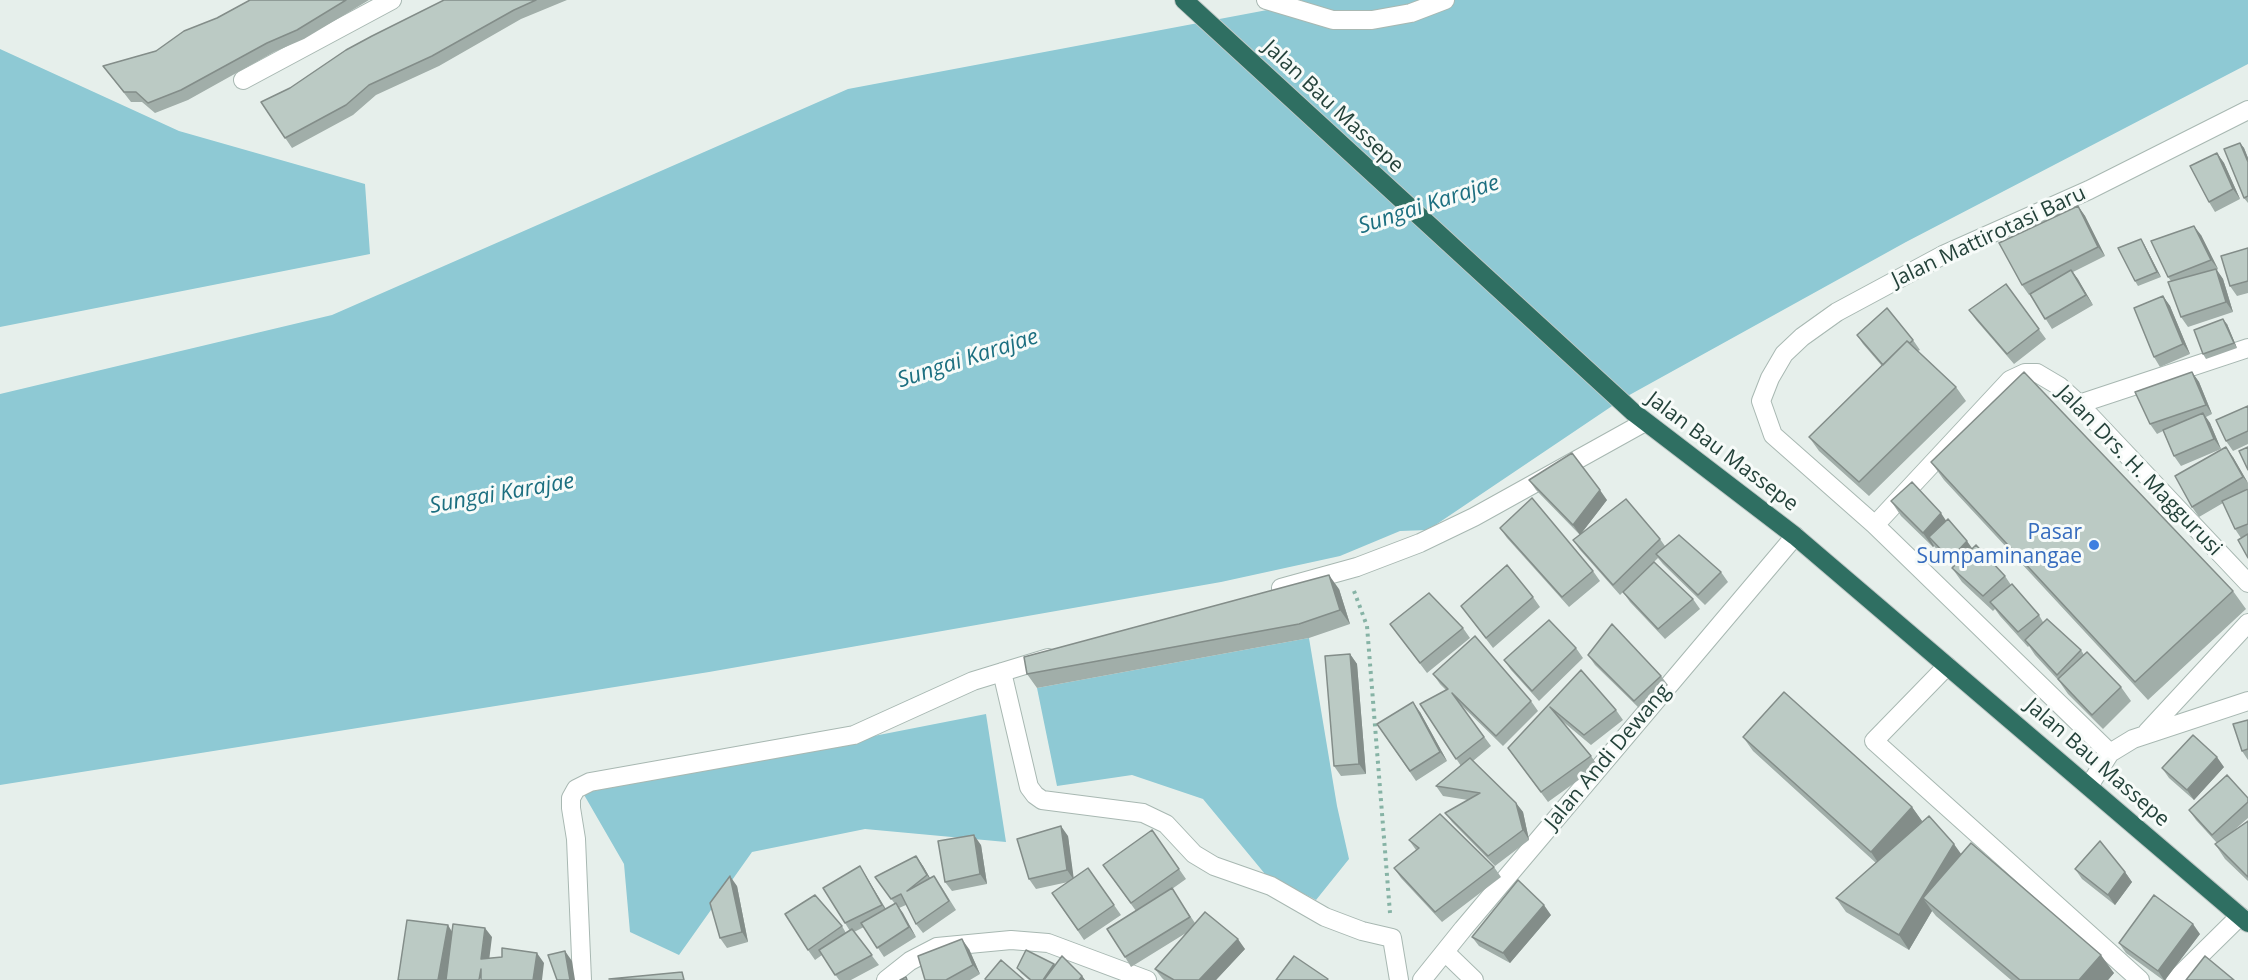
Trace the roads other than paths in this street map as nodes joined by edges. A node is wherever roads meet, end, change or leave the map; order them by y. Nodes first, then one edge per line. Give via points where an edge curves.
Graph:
1 (392, 0) edge
2 (1184, 0) edge
3 (1442, 1) edge
4 (1274, 2) edge
5 (243, 80) dead end
6 (2248, 110) edge
7 (2248, 348) edge
8 (2079, 405) junction
9 (1639, 417) junction
10 (1875, 525) junction
11 (1795, 536) junction
12 (2248, 583) edge
13 (1267, 592) edge
14 (2248, 623) edge
15 (1059, 655) edge
16 (1947, 666) junction
17 (1002, 672) junction
18 (2248, 701) edge
19 (2146, 733) junction
20 (2110, 753) junction
21 (2089, 786) junction
22 (2244, 919) edge
23 (1445, 952) junction
24 (582, 980) edge
25 (886, 980) edge
26 (1147, 980) edge
27 (1399, 980) edge
28 (1422, 980) edge
29 (1474, 980) edge
30 (2140, 980) edge
31 (2175, 980) edge

1 - 5 street
2 - 9 highway, Jalan Bau Massepe
3 - 4 street via 1411,13 1372,20 1333,20
6 - 10 street, Jalan Mattirotasi Baru via 2088,190 1942,255 1837,312 1784,354 1761,401 1773,435
7 - 8 street
8 - 10 street, Jalan Drs. H. Maggurusi via 2037,373 2025,373 2010,380
8 - 12 street, Jalan Drs. H. Maggurusi
9 - 11 highway, Jalan Bau Massepe
9 - 13 street via 1474,517 1420,543 1346,570
10 - 20 street
11 - 16 highway, Jalan Bau Massepe
11 - 23 street, Jalan Andi Dewang
14 - 19 street
15 - 17 street
16 - 21 highway, Jalan Bau Massepe
16 - 30 street via 1875,741
17 - 24 street via 973,681 854,735 590,782 576,789 571,808 576,839
17 - 27 street via 1029,788 1042,800 1143,813 1166,824 1194,854 1214,866 1271,886 1325,917 1392,938
18 - 19 street
19 - 20 street
20 - 21 street
21 - 22 highway, Jalan Bau Massepe
22 - 31 street
23 - 28 street, Jalan Andi Dewang
23 - 29 street
25 - 26 street via 910,960 937,947 1011,940 1048,943

